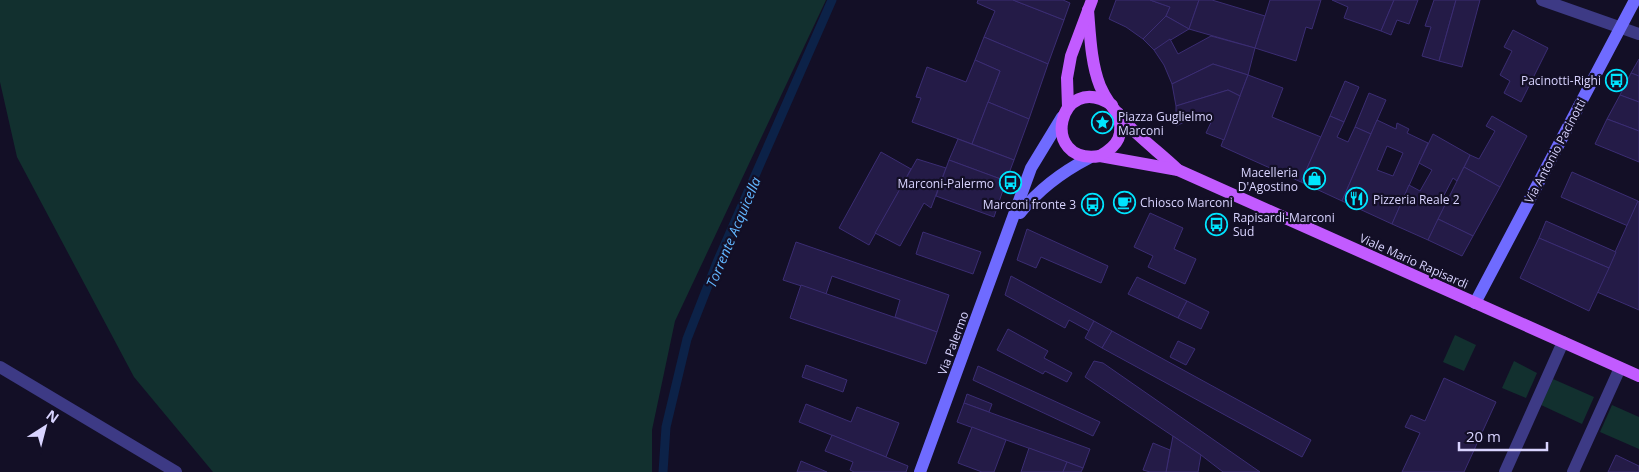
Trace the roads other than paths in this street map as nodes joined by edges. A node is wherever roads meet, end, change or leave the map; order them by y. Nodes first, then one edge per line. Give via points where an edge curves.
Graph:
1 (1542, 0) edge
2 (1635, 0) edge
3 (1090, 5) edge
4 (1620, 27) junction
5 (1639, 34) edge
6 (1114, 109) junction
7 (1065, 112) junction
8 (1094, 157) junction
9 (1178, 170) junction
10 (1012, 223) junction
11 (1475, 303) junction
12 (1563, 342) junction
13 (0, 367) edge
14 (1620, 368) junction
15 (1639, 376) edge
16 (176, 472) edge
17 (920, 472) edge
18 (1505, 472) edge
19 (1573, 472) edge

1 - 4 street
2 - 4 main road, Via Antonio Pacinotti
3 - 6 main road via 1093,55 1100,86
3 - 7 main road via 1071,56
4 - 5 street
4 - 11 main road, Via Antonio Pacinotti
6 - 7 main road via 1101,99 1089,97 1078,100
6 - 8 main road via 1121,126 1119,139 1111,150
6 - 9 main road
7 - 8 main road via 1060,131 1066,144 1076,154
7 - 10 main road, Via Palermo via 1031,168
8 - 9 main road
8 - 10 main road via 1066,170 1046,186
9 - 11 main road, Viale Mario Rapisardi
10 - 17 main road, Via Palermo
11 - 12 main road, Viale Mario Rapisardi
12 - 14 main road, Viale Mario Rapisardi
12 - 18 street
13 - 16 street
14 - 15 main road, Viale Mario Rapisardi
14 - 19 street

